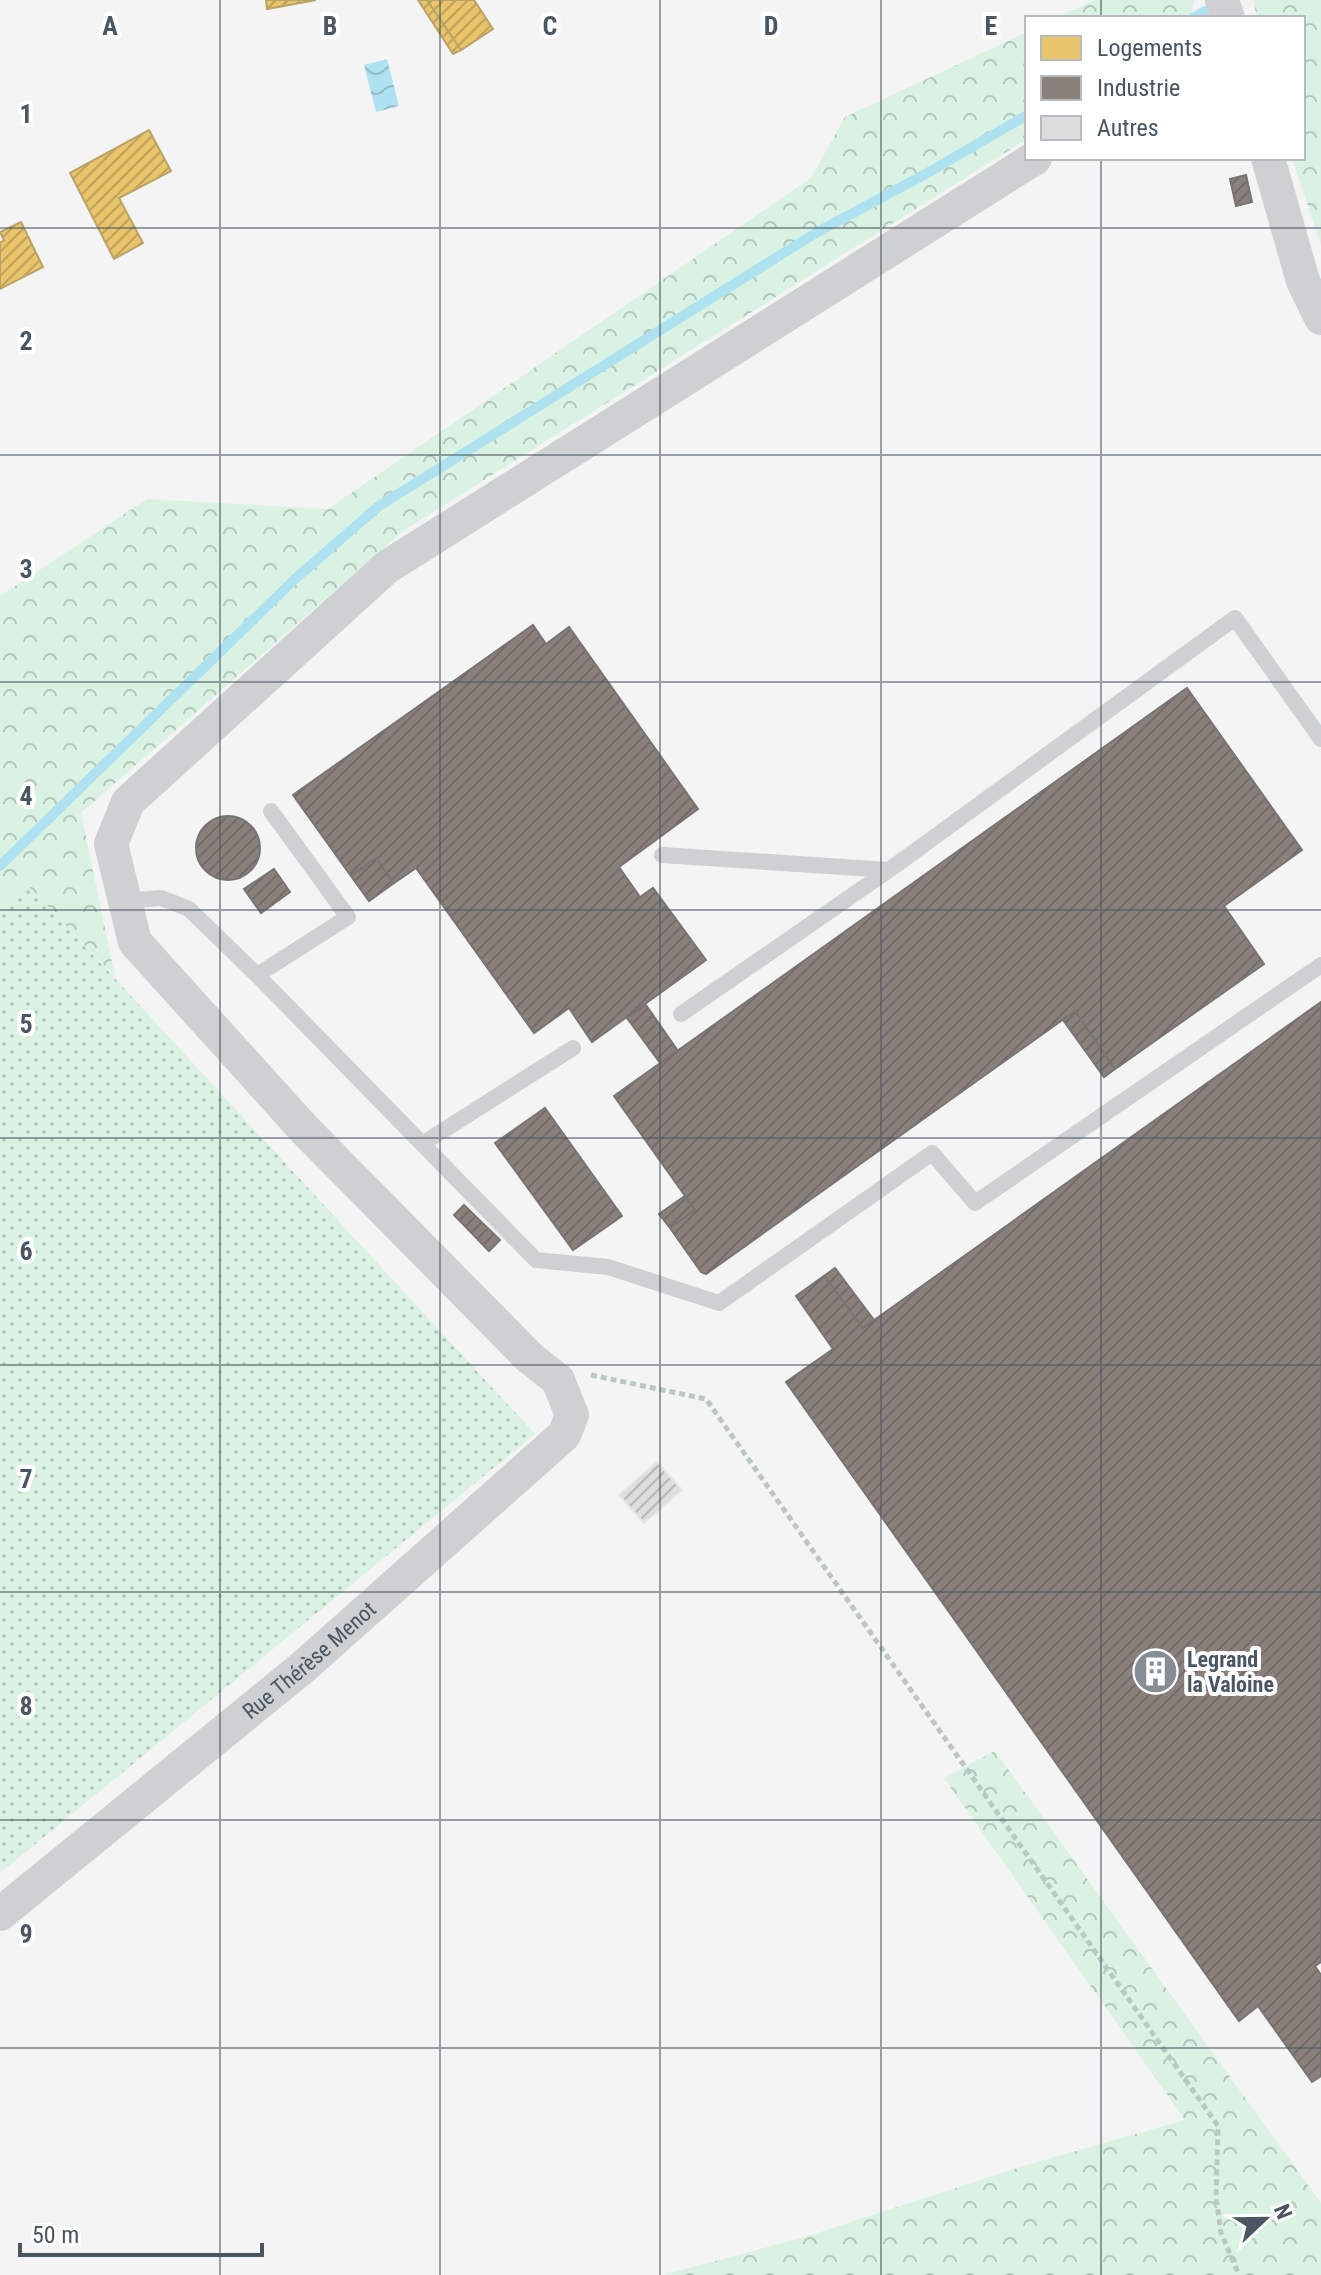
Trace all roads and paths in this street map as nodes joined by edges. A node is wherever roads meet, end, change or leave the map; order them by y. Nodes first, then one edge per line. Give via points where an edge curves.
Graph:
1 (1032, 160) edge
2 (1269, 160) edge
3 (1321, 318) edge
4 (1321, 739) edge
5 (271, 811) dead end
6 (662, 855) dead end
7 (889, 870) junction
8 (125, 901) junction
9 (1321, 965) edge
10 (257, 975) junction
11 (681, 1014) dead end
12 (573, 1048) dead end
13 (422, 1144) junction
14 (558, 1380) junction
15 (0, 1914) edge
16 (1239, 2275) edge

1 - 8 street via 387,567 128,802 111,844
2 - 3 street via 1303,281
4 - 7 lane via 1235,618
5 - 10 lane via 348,917
6 - 7 lane
7 - 11 lane
8 - 10 lane via 161,898 189,909
8 - 14 street via 135,942 304,1129
9 - 13 lane via 975,1203 932,1153 719,1303 608,1267 536,1260
10 - 13 lane
12 - 13 lane
14 - 15 street, Rue Thérèse Menot via 572,1415 564,1435 302,1668
14 - 16 path via 596,1374 706,1399 1218,2126 1221,2233

